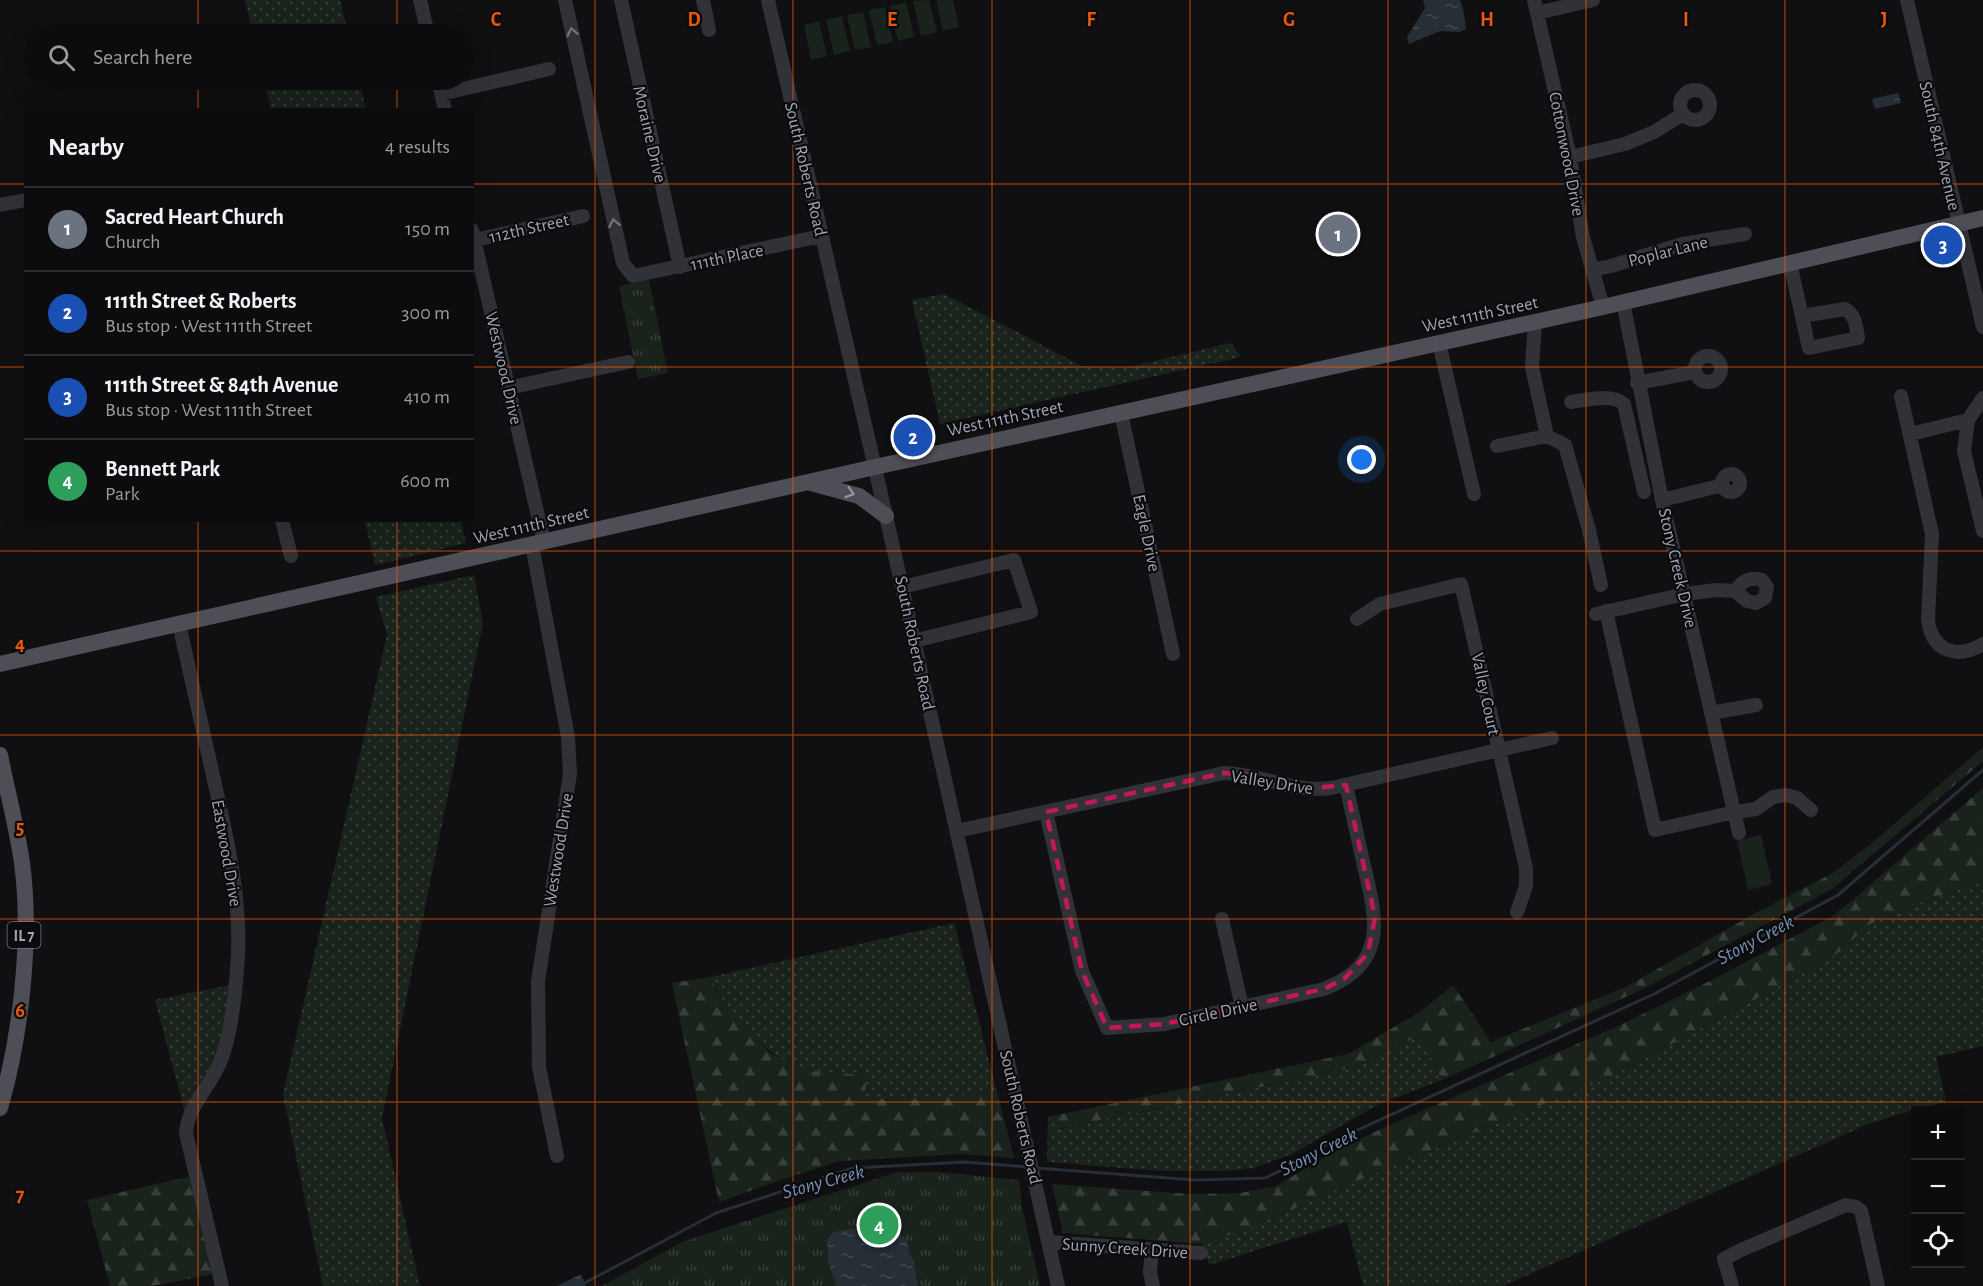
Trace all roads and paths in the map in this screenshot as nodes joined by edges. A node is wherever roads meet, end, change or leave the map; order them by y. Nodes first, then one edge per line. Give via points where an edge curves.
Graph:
1 (420, 0) edge
2 (565, 0) edge
3 (621, 0) edge
4 (703, 0) edge
5 (768, 0) edge
6 (1593, 0) edge
7 (1907, 0) edge
8 (1535, 7) edge
9 (426, 24) edge
10 (709, 30) dead end
11 (549, 69) dead end
12 (474, 86) edge
13 (440, 90) edge
14 (458, 90) edge
15 (441, 94) junction
16 (444, 108) edge
17 (1683, 114) dead end
18 (1570, 157) junction
19 (24, 200) edge
20 (0, 205) edge
21 (583, 216) dead end
22 (1983, 218) edge
23 (1958, 224) junction
24 (1745, 234) dead end
25 (474, 235) edge
26 (821, 236) junction
27 (1790, 263) junction
28 (680, 267) junction
29 (1592, 270) junction
30 (1623, 302) junction
31 (1603, 307) junction
32 (1802, 316) dead end
33 (1535, 322) junction
34 (1983, 327) edge
35 (1439, 343) junction
36 (628, 362) dead end
37 (1695, 372) dead end
38 (1637, 383) junction
39 (508, 388) junction
40 (1900, 396) dead end
41 (1983, 398) edge
42 (1571, 402) dead end
43 (1121, 412) junction
44 (1968, 420) junction
45 (1910, 434) junction
46 (1547, 436) junction
47 (1650, 443) junction
48 (1497, 446) dead end
49 (1634, 446) junction
50 (875, 467) junction
51 (807, 482) junction
52 (1723, 485) dead end
53 (1644, 492) dead end
54 (1474, 494) dead end
55 (1662, 500) junction
56 (886, 516) junction
57 (282, 522) edge
58 (1983, 531) edge
59 (538, 543) junction
60 (291, 556) dead end
61 (1601, 585) dead end
62 (902, 587) junction
63 (1735, 591) dead end
64 (1685, 594) junction
65 (1357, 619) dead end
66 (179, 624) junction
67 (914, 641) junction
68 (1983, 644) edge
69 (1173, 654) dead end
70 (0, 664) edge
71 (1756, 705) dead end
72 (1711, 713) junction
73 (1552, 738) dead end
74 (1498, 750) junction
75 (0, 755) edge
76 (1346, 785) junction
77 (1811, 810) dead end
78 (1046, 812) junction
79 (1734, 812) junction
80 (957, 831) junction
81 (1739, 833) dead end
82 (1517, 912) dead end
83 (1222, 919) dead end
84 (1242, 1006) junction
85 (0, 1108) edge
86 (557, 1156) dead end
87 (1048, 1242) junction
88 (1152, 1249) junction
89 (1201, 1253) dead end
90 (222, 1286) edge
91 (1059, 1286) edge
92 (1153, 1286) edge
93 (1732, 1286) edge
94 (1878, 1286) edge

1 - 9 street
28 -> 2 street, 111th Place via 633,276 623,263
3 - 28 street, Moraine Drive
4 - 10 street
5 - 26 street, South Roberts Road
6 - 8 street
7 - 23 street, South 84th Avenue
8 - 18 street, Cottonwood Drive
11 - 12 street
13 - 15 street
14 - 15 street
15 - 16 street
17 - 18 street via 1625,144
18 - 29 street, Cottonwood Drive
19 - 20 street
21 - 25 street, 112th Street
22 - 23 main road, West 111th Street
23 - 27 main road, West 111th Street
23 - 34 street, South 84th Avenue
24 - 29 street, Poplar Lane via 1682,244
25 - 39 street, Westwood Drive
26 - 28 street, 111th Place
26 - 50 street, South Roberts Road
27 - 30 main road, West 111th Street
27 - 32 street
29 - 31 street, Cottonwood Drive
30 - 31 main road, West 111th Street
30 - 38 street, Stony Creek Drive
31 - 33 main road, West 111th Street
33 - 35 main road, West 111th Street
33 - 46 street via 1532,368
35 - 43 main road, West 111th Street
35 - 54 street
36 - 39 street
37 - 38 street
38 - 47 street, Stony Creek Drive
39 - 59 street, Westwood Drive
40 - 45 street
41 - 44 street
42 - 49 street via 1621,402
43 - 50 main road, West 111th Street
43 - 69 street, Eagle Drive
44 - 45 street
44 - 58 street via 1964,451
45 - 68 street via 1932,534 1930,634 1940,646 1956,652
46 - 48 street
46 - 61 street via 1565,445
47 - 49 street
47 - 55 street, Stony Creek Drive
49 - 53 street
50 - 51 main road, West 111th Street
50 - 56 street, South Roberts Road
51 -> 56 main road via 859,496
51 - 59 main road, West 111th Street
52 - 55 street
55 - 64 street, Stony Creek Drive
56 - 62 street, South Roberts Road
57 - 60 street
59 - 66 main road, West 111th Street
59 - 86 street, Westwood Drive via 568,737 570,774 538,981 539,1067
62 - 67 street, South Roberts Road
62 - 67 street via 1014,560 1031,612
63 - 64 street
64 - 72 street, Stony Creek Drive
64 - 79 street via 1601,613 1655,830
65 - 74 street, Valley Court via 1380,604 1461,584
66 - 70 main road, West 111th Street
66 - 90 street, Eastwood Drive via 231,857 237,908 237,970 226,1042 215,1073 190,1111 186,1133
67 - 80 street, South Roberts Road
71 - 72 street
72 - 79 street, Stony Creek Drive
73 - 74 street, Valley Drive
74 - 76 street, Valley Drive
74 - 82 street, Valley Court via 1526,868 1526,886
75 - 85 main road, IL 7 via 22,863 25,922 21,994 12,1060
76 - 78 street, Valley Drive via 1301,789 1250,775 1224,773
76 - 84 street, Circle Drive via 1375,917 1368,953 1354,971 1333,986
77 - 79 street via 1797,798 1786,795 1773,797 1756,809
78 - 80 street, Valley Drive
78 - 84 street, Circle Drive via 1082,971 1107,1028 1164,1024
79 - 81 street, Stony Creek Drive
80 - 87 street, South Roberts Road
83 - 84 street
87 - 88 street, Sunny Creek Drive
87 - 91 street, South Roberts Road
88 - 89 street, Sunny Creek Drive
88 - 92 street
93 - 94 street via 1724,1259 1846,1205 1861,1211

